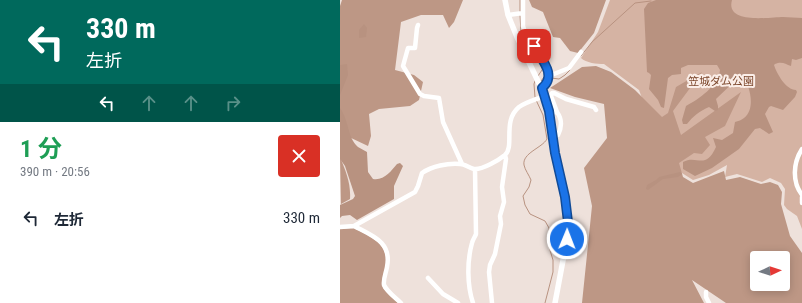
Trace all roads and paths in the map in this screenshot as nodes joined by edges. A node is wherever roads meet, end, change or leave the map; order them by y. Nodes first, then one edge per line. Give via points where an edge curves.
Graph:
1 (504, 0) edge
2 (523, 0) edge
3 (523, 13) junction
4 (508, 15) junction
5 (418, 24) dead end
6 (581, 52) dead end
7 (548, 76) junction
8 (542, 88) junction
9 (544, 96) junction
10 (596, 110) dead end
11 (557, 112) junction
12 (549, 113) junction
13 (553, 136) junction
14 (802, 149) edge
15 (505, 155) junction
16 (462, 164) junction
17 (475, 169) junction
18 (802, 196) edge
19 (802, 203) edge
20 (354, 226) junction
21 (340, 227) edge
22 (428, 278) dead end
23 (706, 292) dead end
24 (401, 303) edge
25 (458, 303) edge
26 (473, 303) edge
27 (492, 303) edge
28 (555, 303) edge
29 (709, 303) edge

1 - 4 main road
2 - 3 street
3 - 4 street
3 - 7 street via 526,36 546,64
4 - 8 main road
5 - 16 street via 415,48 408,48 403,66 420,94 439,98 443,122
6 - 7 street via 569,68
7 - 8 street
8 - 9 main road
9 - 12 main road
9 - 15 street via 514,112 510,120 509,147
10 - 11 street via 594,107 552,93
11 - 12 street
11 - 13 street via 561,119 560,129 558,135
12 - 13 main road
13 - 28 main road via 568,222 566,248
14 - 18 street via 795,175 796,186
15 - 17 street
15 - 27 street via 502,187 504,202 495,254 489,272
16 - 17 street
16 - 20 street via 432,167 422,174 414,192
17 - 26 street via 476,234 472,240 468,265
18 - 19 street
20 - 21 street
20 - 24 street via 375,237 386,248 388,260 384,285
22 - 25 street via 443,294
23 - 29 street

